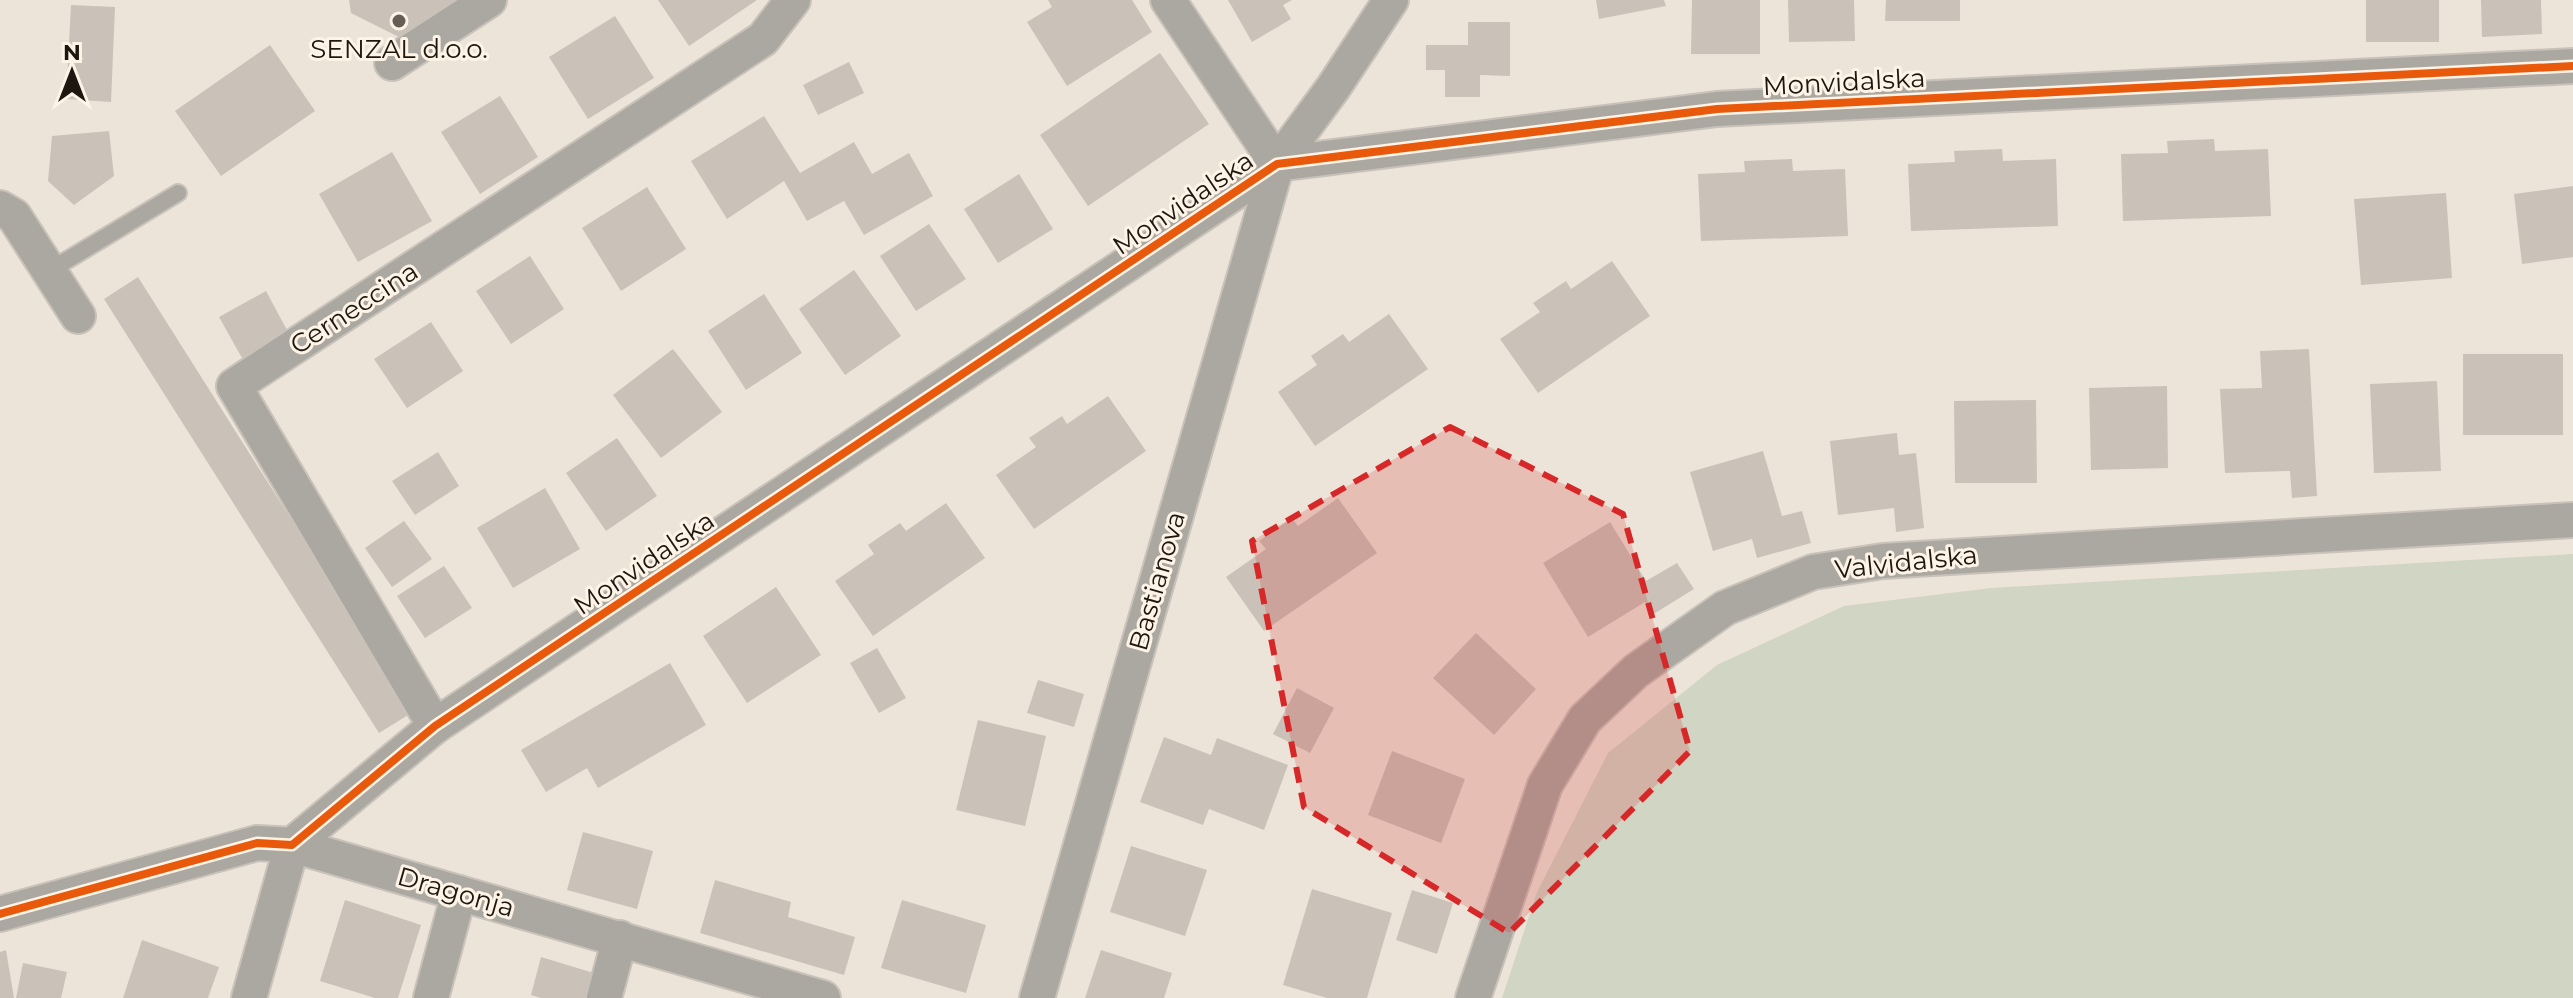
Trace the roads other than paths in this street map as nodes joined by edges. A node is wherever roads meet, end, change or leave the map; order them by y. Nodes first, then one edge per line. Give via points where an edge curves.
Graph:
1 (489, 0) edge
2 (793, 0) edge
3 (1168, 0) edge
4 (1391, 0) edge
5 (392, 63) dead end
6 (2573, 66) edge
7 (1277, 164) junction
8 (178, 193) dead end
9 (0, 208) edge
10 (49, 271) junction
11 (78, 316) dead end
12 (2573, 520) edge
13 (435, 726) junction
14 (292, 845) junction
15 (459, 893) junction
16 (0, 914) edge
17 (620, 938) junction
18 (249, 998) edge
19 (431, 998) edge
20 (604, 998) edge
21 (823, 998) edge
22 (1037, 998) edge
23 (1473, 998) edge

1 - 5 street
2 - 13 street, Cerneccina via 763,39 234,386
3 - 7 street
4 - 7 street
6 - 7 street, Monvidalska via 1717,109
7 - 13 street, Monvidalska
7 - 22 street, Bastianova
8 - 10 lane
9 - 10 street via 14,216
10 - 11 street
12 - 23 street, Valvidalska via 1883,561 1813,572 1725,608 1636,671 1585,719 1545,785
13 - 14 street, Monvidalska
14 - 15 street, Dragonja
14 - 16 street via 257,843
14 - 18 street
15 - 17 street, Dragonja
15 - 19 street
17 - 20 street
17 - 21 street, Dragonja

